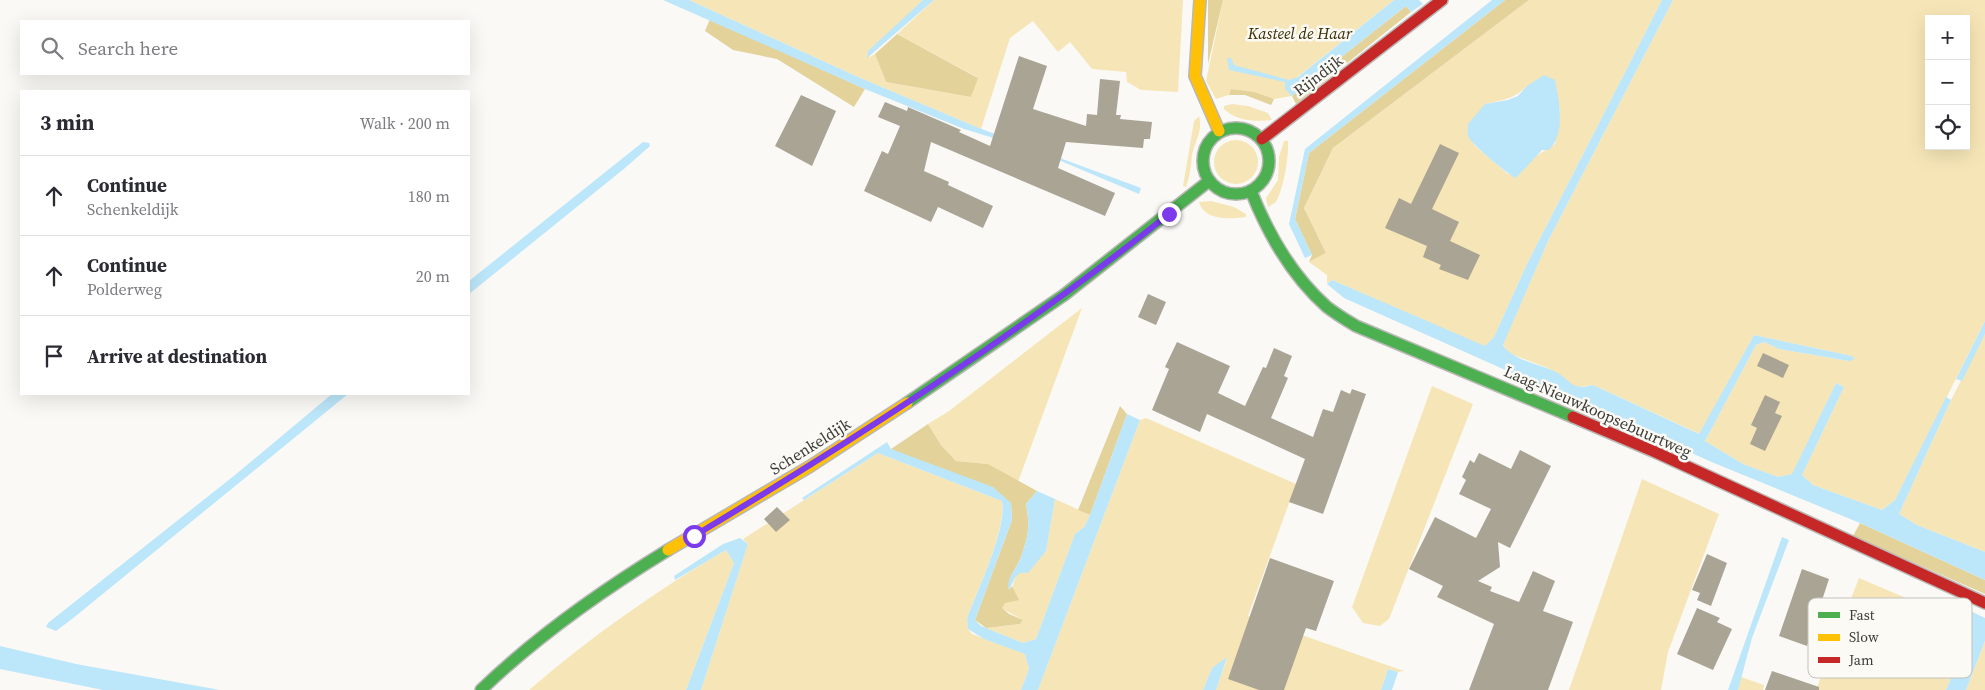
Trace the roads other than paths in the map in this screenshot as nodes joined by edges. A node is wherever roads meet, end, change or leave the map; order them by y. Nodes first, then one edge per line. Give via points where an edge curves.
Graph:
1 (1200, 0) edge
2 (1442, 0) edge
3 (1219, 131) junction
4 (1262, 139) junction
5 (1209, 181) junction
6 (1251, 191) junction
7 (1985, 603) edge
8 (481, 690) edge

1 - 3 street via 1195,76
2 - 4 street, Rijndijk
3 - 4 street via 1234,127 1250,130
3 - 5 street via 1208,142 1202,162
4 - 6 street via 1269,153 1269,169 1260,185
5 - 6 street via 1220,190 1238,194
5 - 8 street, Schenkeldijk via 1134,242 993,346 809,467 638,569 573,612 500,670
6 - 7 street, Laag-Nieuwkoopsebuurtweg via 1260,217 1299,279 1328,308 1356,326 1645,448

